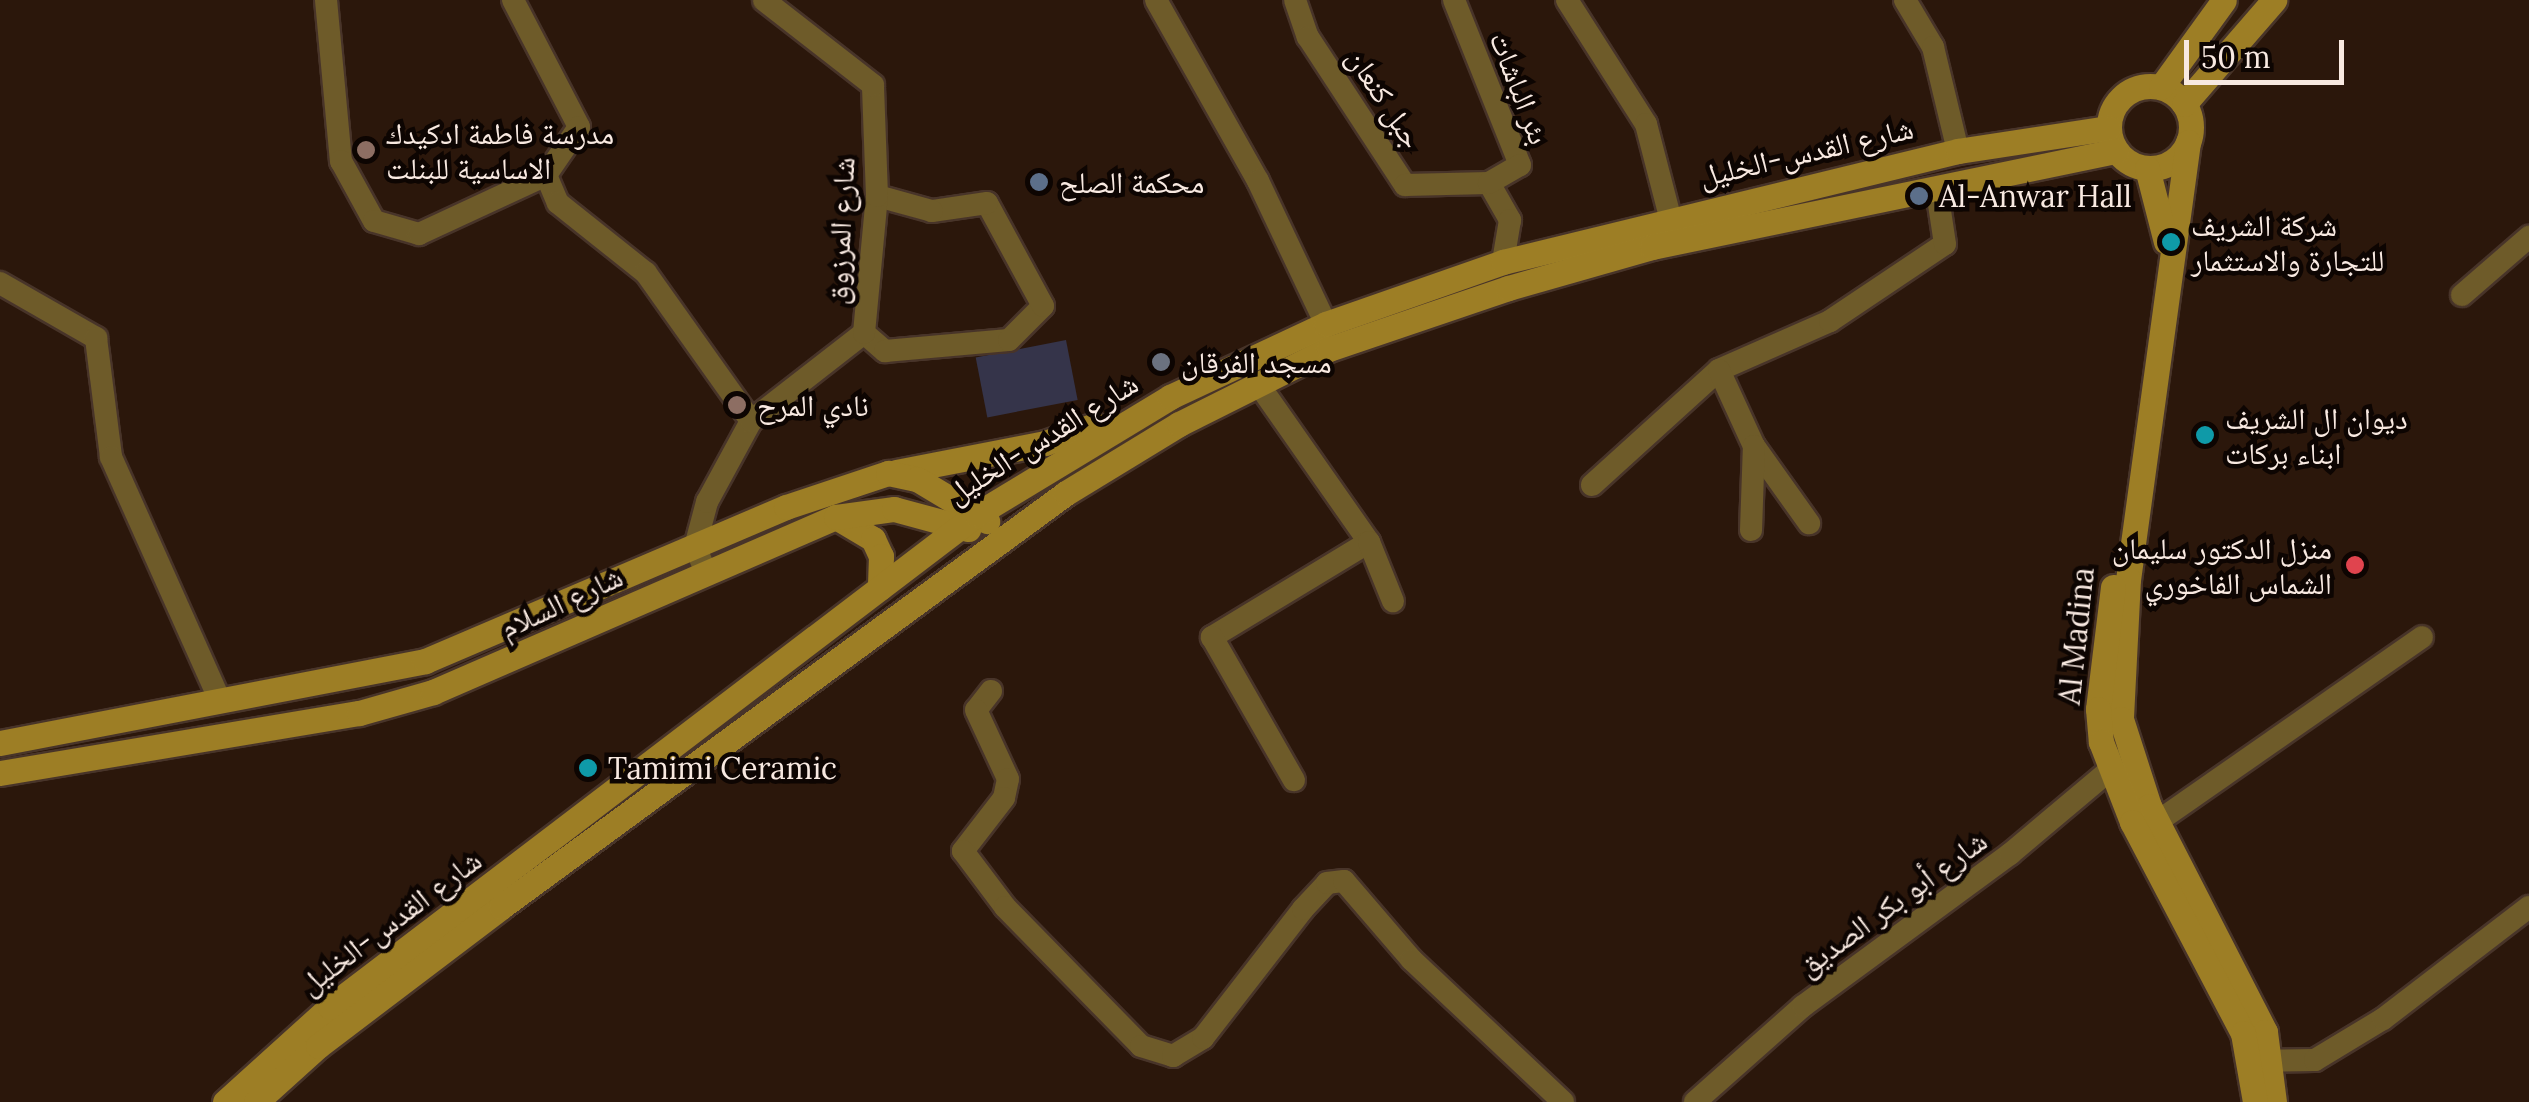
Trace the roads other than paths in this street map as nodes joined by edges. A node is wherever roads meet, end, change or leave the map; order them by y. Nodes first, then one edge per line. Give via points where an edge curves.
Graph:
1 (326, 0) edge
2 (513, 0) edge
3 (764, 0) edge
4 (1156, 0) edge
5 (1295, 0) edge
6 (1454, 0) edge
7 (1568, 0) edge
8 (1905, 0) edge
9 (2224, 0) edge
10 (2274, 0) edge
11 (2161, 87) junction
12 (2184, 104) junction
13 (2112, 140) junction
14 (2188, 142) junction
15 (1958, 151) junction
16 (2147, 168) junction
17 (546, 175) junction
18 (1490, 183) junction
19 (1937, 191) junction
20 (877, 196) junction
21 (1670, 216) junction
22 (2529, 237) edge
23 (1503, 262) junction
24 (0, 283) edge
25 (2462, 295) dead end
26 (2167, 296) junction
27 (1326, 324) junction
28 (864, 333) junction
29 (1718, 370) junction
30 (1260, 385) junction
31 (1170, 397) junction
32 (752, 421) junction
33 (1754, 446) junction
34 (888, 473) junction
35 (1592, 485) dead end
36 (836, 517) junction
37 (968, 521) junction
38 (1809, 522) dead end
39 (1750, 530) dead end
40 (1007, 535) junction
41 (1369, 542) junction
42 (700, 558) junction
43 (880, 588) junction
44 (1393, 601) dead end
45 (2422, 637) dead end
46 (991, 692) dead end
47 (220, 701) junction
48 (0, 743) edge
49 (2119, 762) junction
50 (0, 774) edge
51 (1294, 780) dead end
52 (2157, 822) junction
53 (2529, 906) edge
54 (2262, 1060) junction
55 (225, 1102) edge
56 (256, 1102) edge
57 (1563, 1102) edge
58 (1695, 1102) edge
59 (2255, 1102) edge
60 (2274, 1102) edge

1 - 17 street via 341,161 374,222 418,234
2 - 17 street via 578,128
3 - 20 street, شارع المرزوق via 874,84
4 - 27 street via 1258,181
5 - 18 street, جبل كنعان via 1308,37 1405,185
6 - 18 street, بئر الباشات via 1520,164
7 - 21 street via 1646,124
8 - 15 street via 1933,47
9 - 11 main road
10 - 12 main road
11 - 12 main road
11 - 13 main road via 2124,94
12 - 14 main road
13 - 15 main road, شارع القدس-الخليل
13 - 16 main road
13 - 19 main road, شارع القدس-الخليل
14 - 16 main road via 2171,162
14 - 26 main road
15 - 21 main road, شارع القدس-الخليل
16 - 26 main road via 2166,229
17 - 32 street via 558,204 646,273
18 - 23 street via 1510,220
19 - 29 street via 1945,244 1830,321
19 - 30 main road, شارع القدس-الخليل via 1652,247 1526,283 1330,349
20 - 28 street, شارع المرزوق
20 - 28 street via 932,211 987,203 1044,306 1010,340 886,351
21 - 23 main road, شارع القدس-الخليل
22 - 25 street
23 - 27 main road, شارع القدس-الخليل
24 - 47 street via 96,338 111,457
26 - 49 main road, Al Madina via 2126,615
27 - 31 main road, شارع القدس-الخليل
28 - 32 street, شارع المرزوق
29 - 33 street
29 - 35 street
30 - 40 main road, شارع القدس-الخليل via 1178,424
30 - 41 street
31 - 34 main road, شارع السلام via 1045,443
31 - 37 main road, شارع القدس-الخليل
32 - 42 street, شارع المرزوق via 706,502
33 - 38 street
33 - 39 street
34 - 37 main road, شارع السلام via 917,479
34 - 42 main road, شارع السلام
36 - 37 main road, شارع السلام via 894,509
36 - 42 main road, شارع السلام
36 - 43 main road via 873,540 881,556
37 - 40 main road, شارع السلام
37 - 43 main road, شارع القدس-الخليل
40 - 56 main road, شارع القدس-الخليل via 334,1032
41 - 44 street
41 - 51 street via 1212,637
42 - 47 main road, شارع السلام via 425,661
42 - 50 main road, شارع السلام via 501,666 396,702
43 - 55 main road, شارع القدس-الخليل via 330,1007
45 - 52 street
46 - 57 street via 976,710 1008,779 1004,798 963,851 1005,907 1141,1046 1174,1056 1203,1038 1303,909 1327,883 1344,881 1412,960
47 - 48 main road, شارع السلام
49 - 52 main road, Al Madina
49 - 54 main road, Al Madina
49 - 58 street, شارع أبو بكر الصديق via 2010,854 1803,1006
52 - 54 main road, Al Madina via 2252,1005
53 - 54 street via 2384,1020 2315,1060
54 - 59 main road, Al Madina
54 - 60 main road, Al Madina

